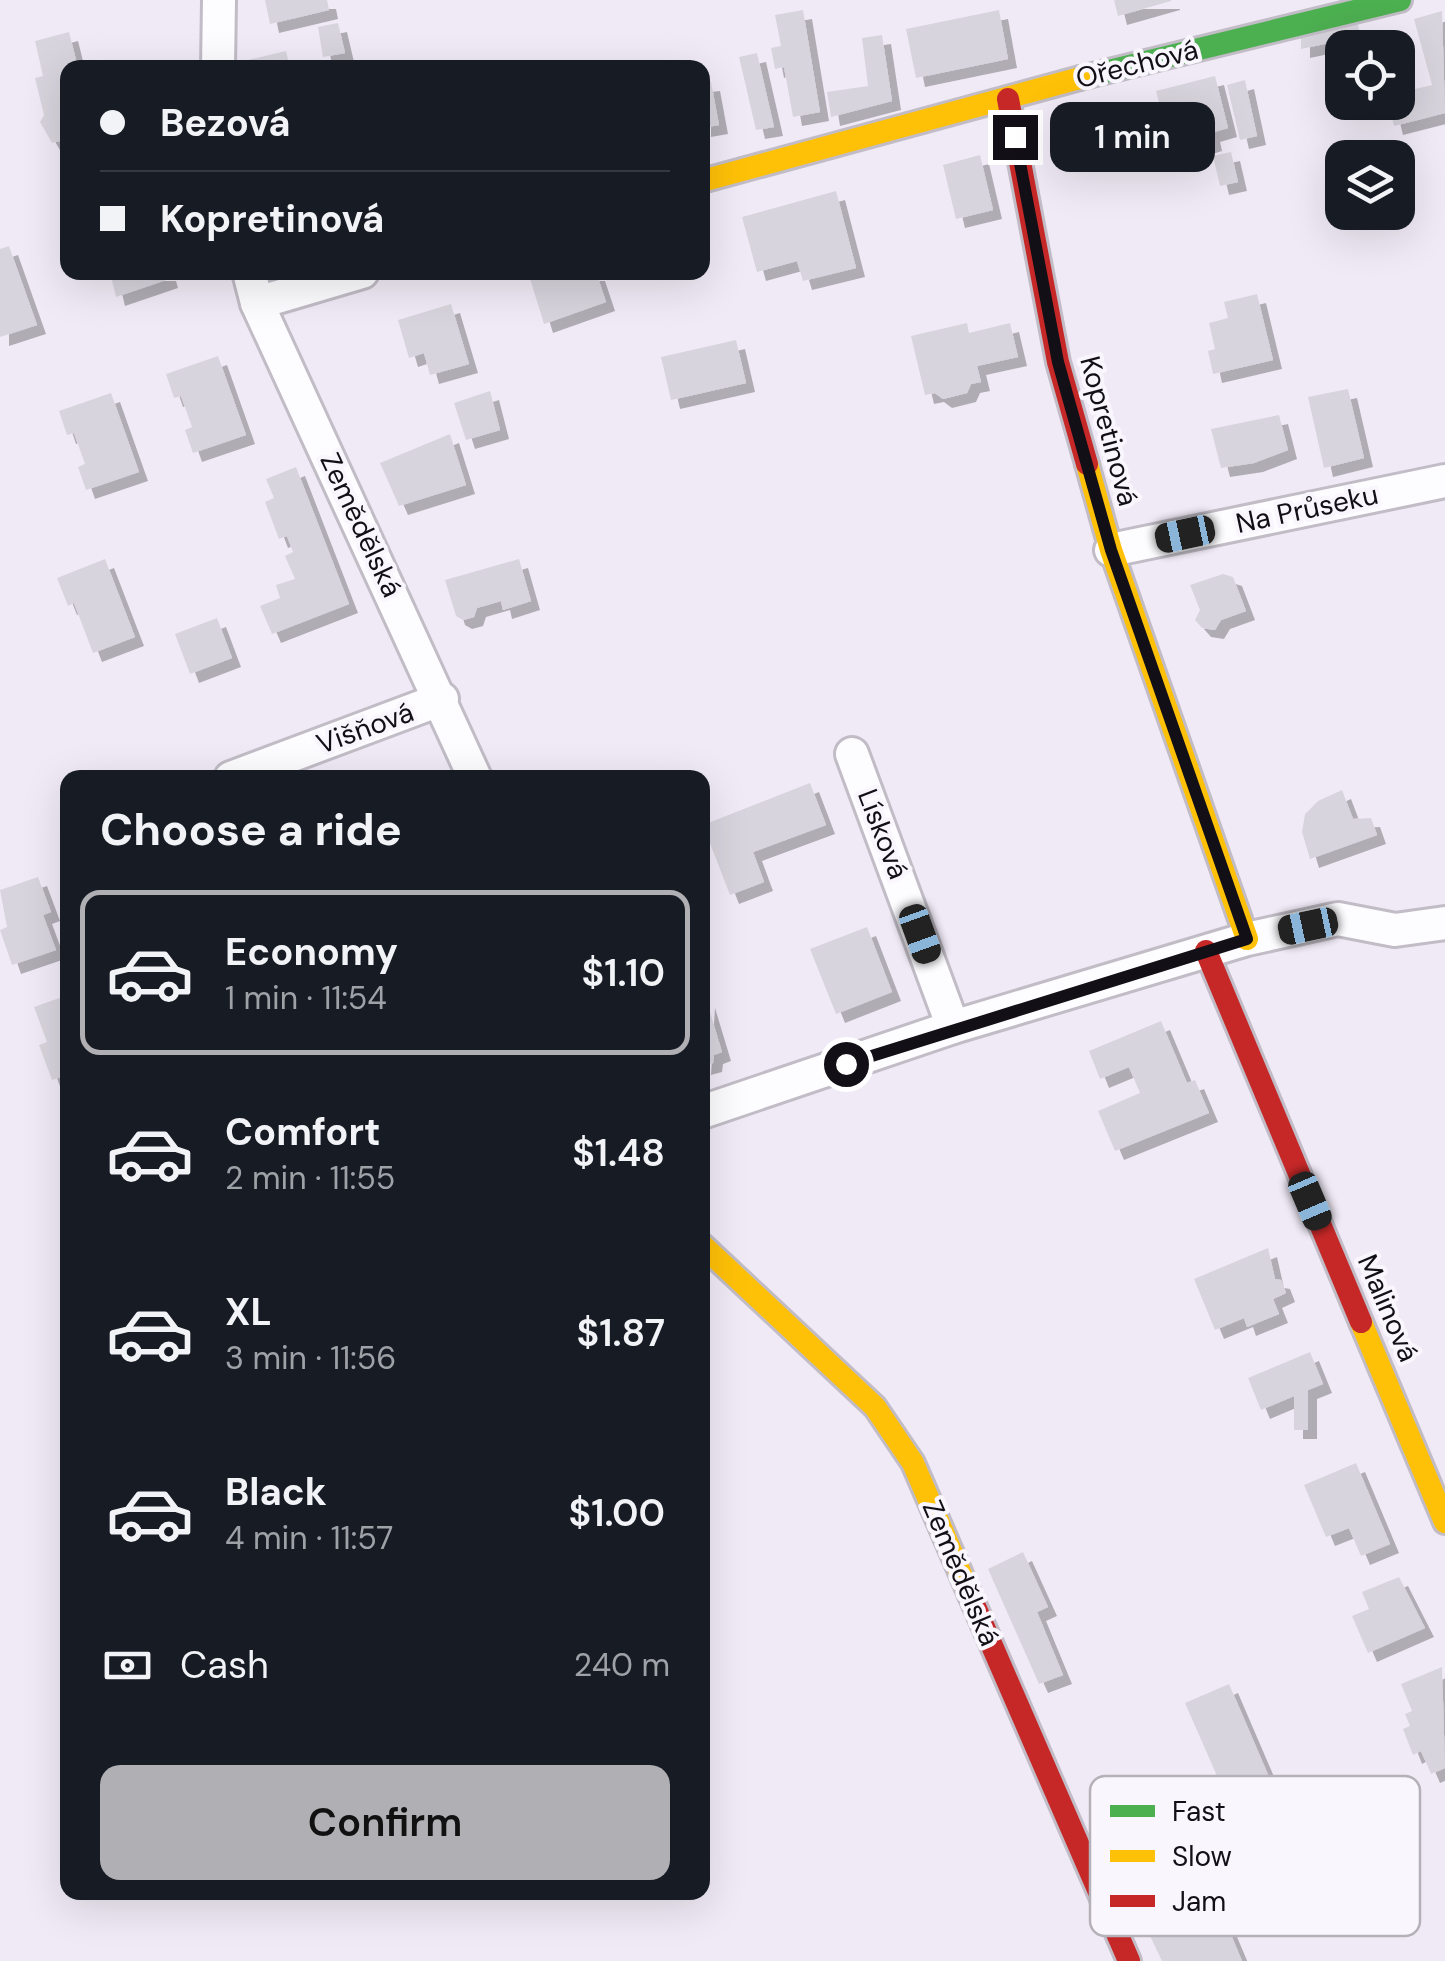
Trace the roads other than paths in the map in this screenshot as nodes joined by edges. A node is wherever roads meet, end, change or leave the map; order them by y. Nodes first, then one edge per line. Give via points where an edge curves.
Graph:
1 (219, 0) edge
2 (1400, 0) edge
3 (218, 60) edge
4 (1008, 99) junction
5 (710, 179) edge
6 (308, 280) edge
7 (253, 288) edge
8 (1445, 481) edge
9 (1111, 550) junction
10 (442, 698) junction
11 (852, 754) dead end
12 (252, 770) edge
13 (472, 770) edge
14 (1445, 924) edge
15 (1247, 939) junction
16 (1206, 950) junction
17 (953, 1028) junction
18 (710, 1109) edge
19 (710, 1253) edge
20 (1445, 1522) edge
21 (1090, 1869) edge
22 (1119, 1936) edge
23 (1130, 1961) edge

1 - 3 street
2 - 4 street, Ořechová
4 - 5 street, Ořechová
4 - 9 street, Kopretinová via 1058,362
6 - 7 street
7 - 10 street, Zemědělská
8 - 9 street, Na Průseku
9 - 15 street, Kopretinová
10 - 12 street, Višňová
10 - 13 street, Zemědělská
11 - 17 street, Lísková
14 - 15 street via 1395,930 1338,920
15 - 16 street
16 - 17 street
16 - 20 street, Malinová
17 - 18 street
19 - 21 street, Zemědělská via 874,1407 914,1463
22 - 23 street, Zemědělská

